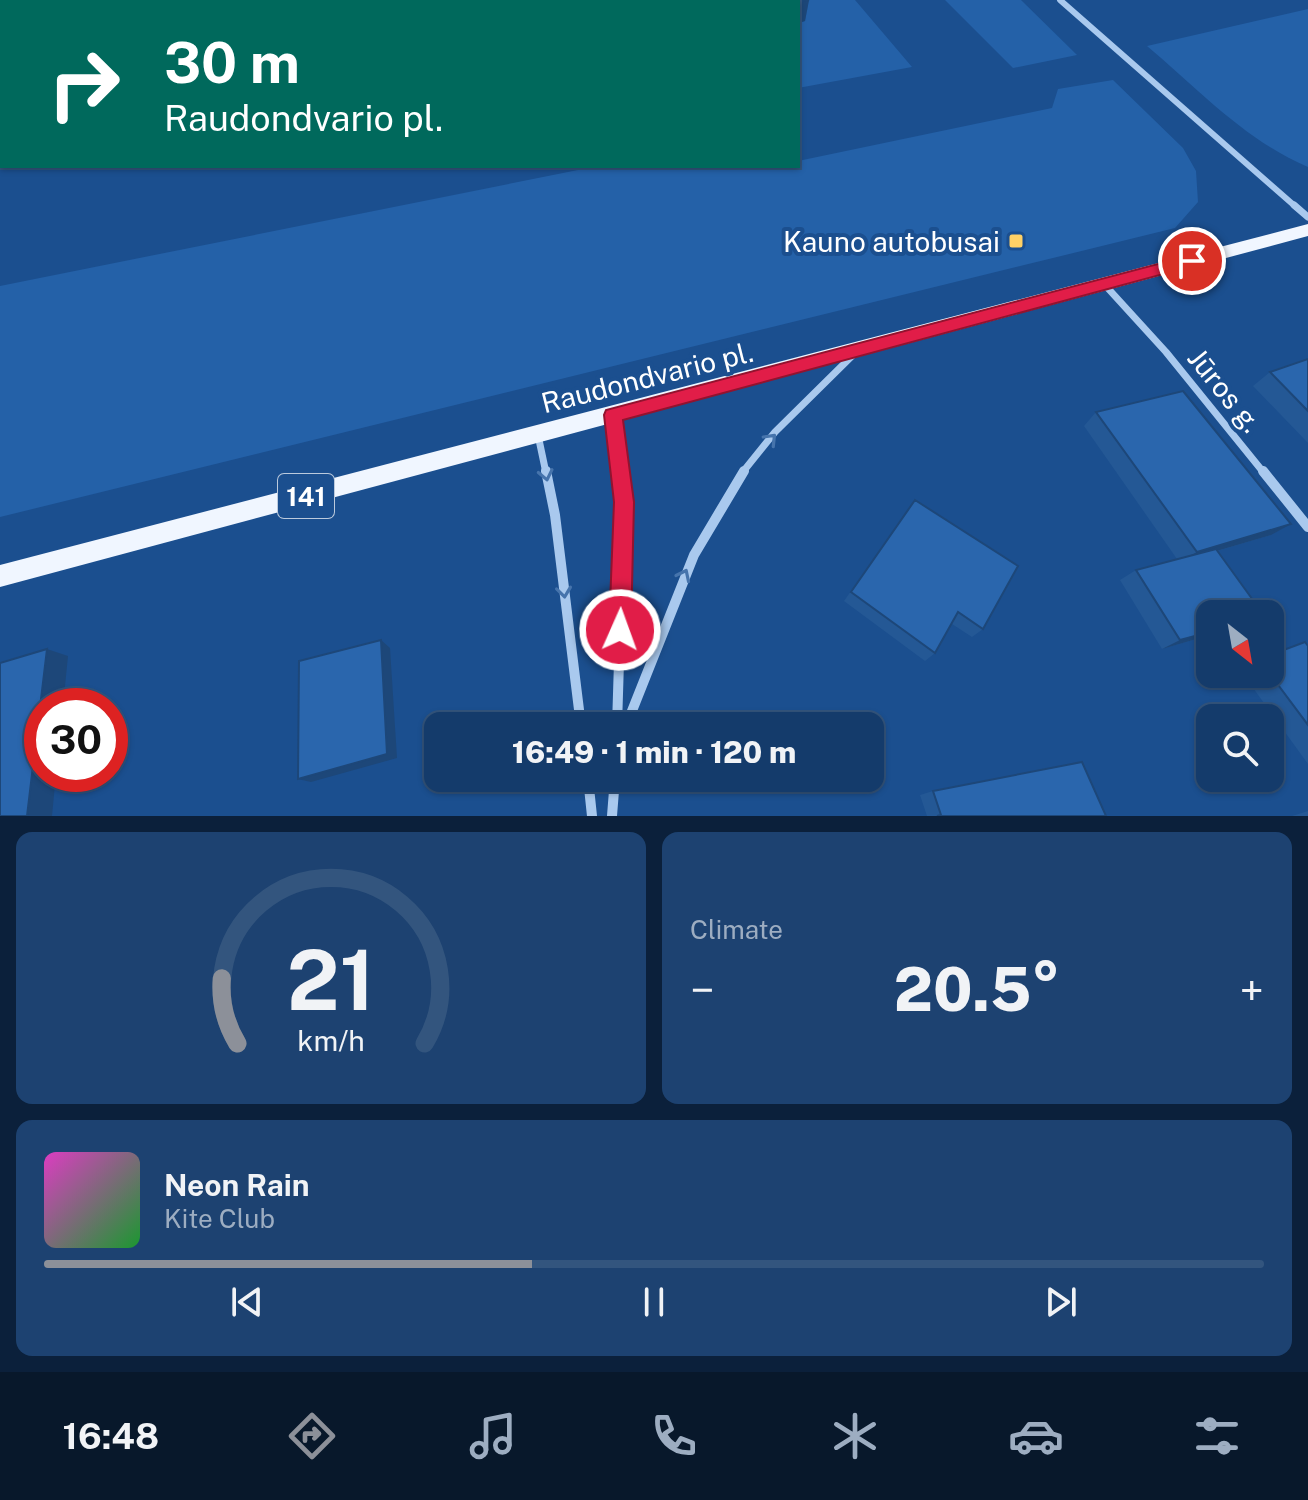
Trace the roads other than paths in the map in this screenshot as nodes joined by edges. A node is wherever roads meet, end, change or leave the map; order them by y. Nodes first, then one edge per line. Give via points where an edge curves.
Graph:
1 (1060, 0) edge
2 (1308, 217) edge
3 (1308, 230) edge
4 (1104, 284) junction
5 (857, 351) junction
6 (613, 415) junction
7 (538, 434) junction
8 (1308, 527) edge
9 (0, 576) edge
10 (579, 712) edge
11 (617, 712) edge
12 (631, 712) edge
13 (589, 792) edge
14 (614, 792) edge
15 (592, 816) edge
16 (612, 816) edge

1 - 2 street
3 - 4 main road, Raudondvario pl. / 141
4 - 5 main road, Raudondvario pl. / 141
4 - 8 street, Jūros g.
5 - 6 main road, Raudondvario pl. / 141
12 -> 5 street via 680,583 723,500 752,459
6 - 7 main road, Raudondvario pl. / 141
6 - 11 street via 624,502
7 - 9 main road, Raudondvario pl. / 141
7 -> 10 street via 555,515
13 - 15 street
14 - 16 street

